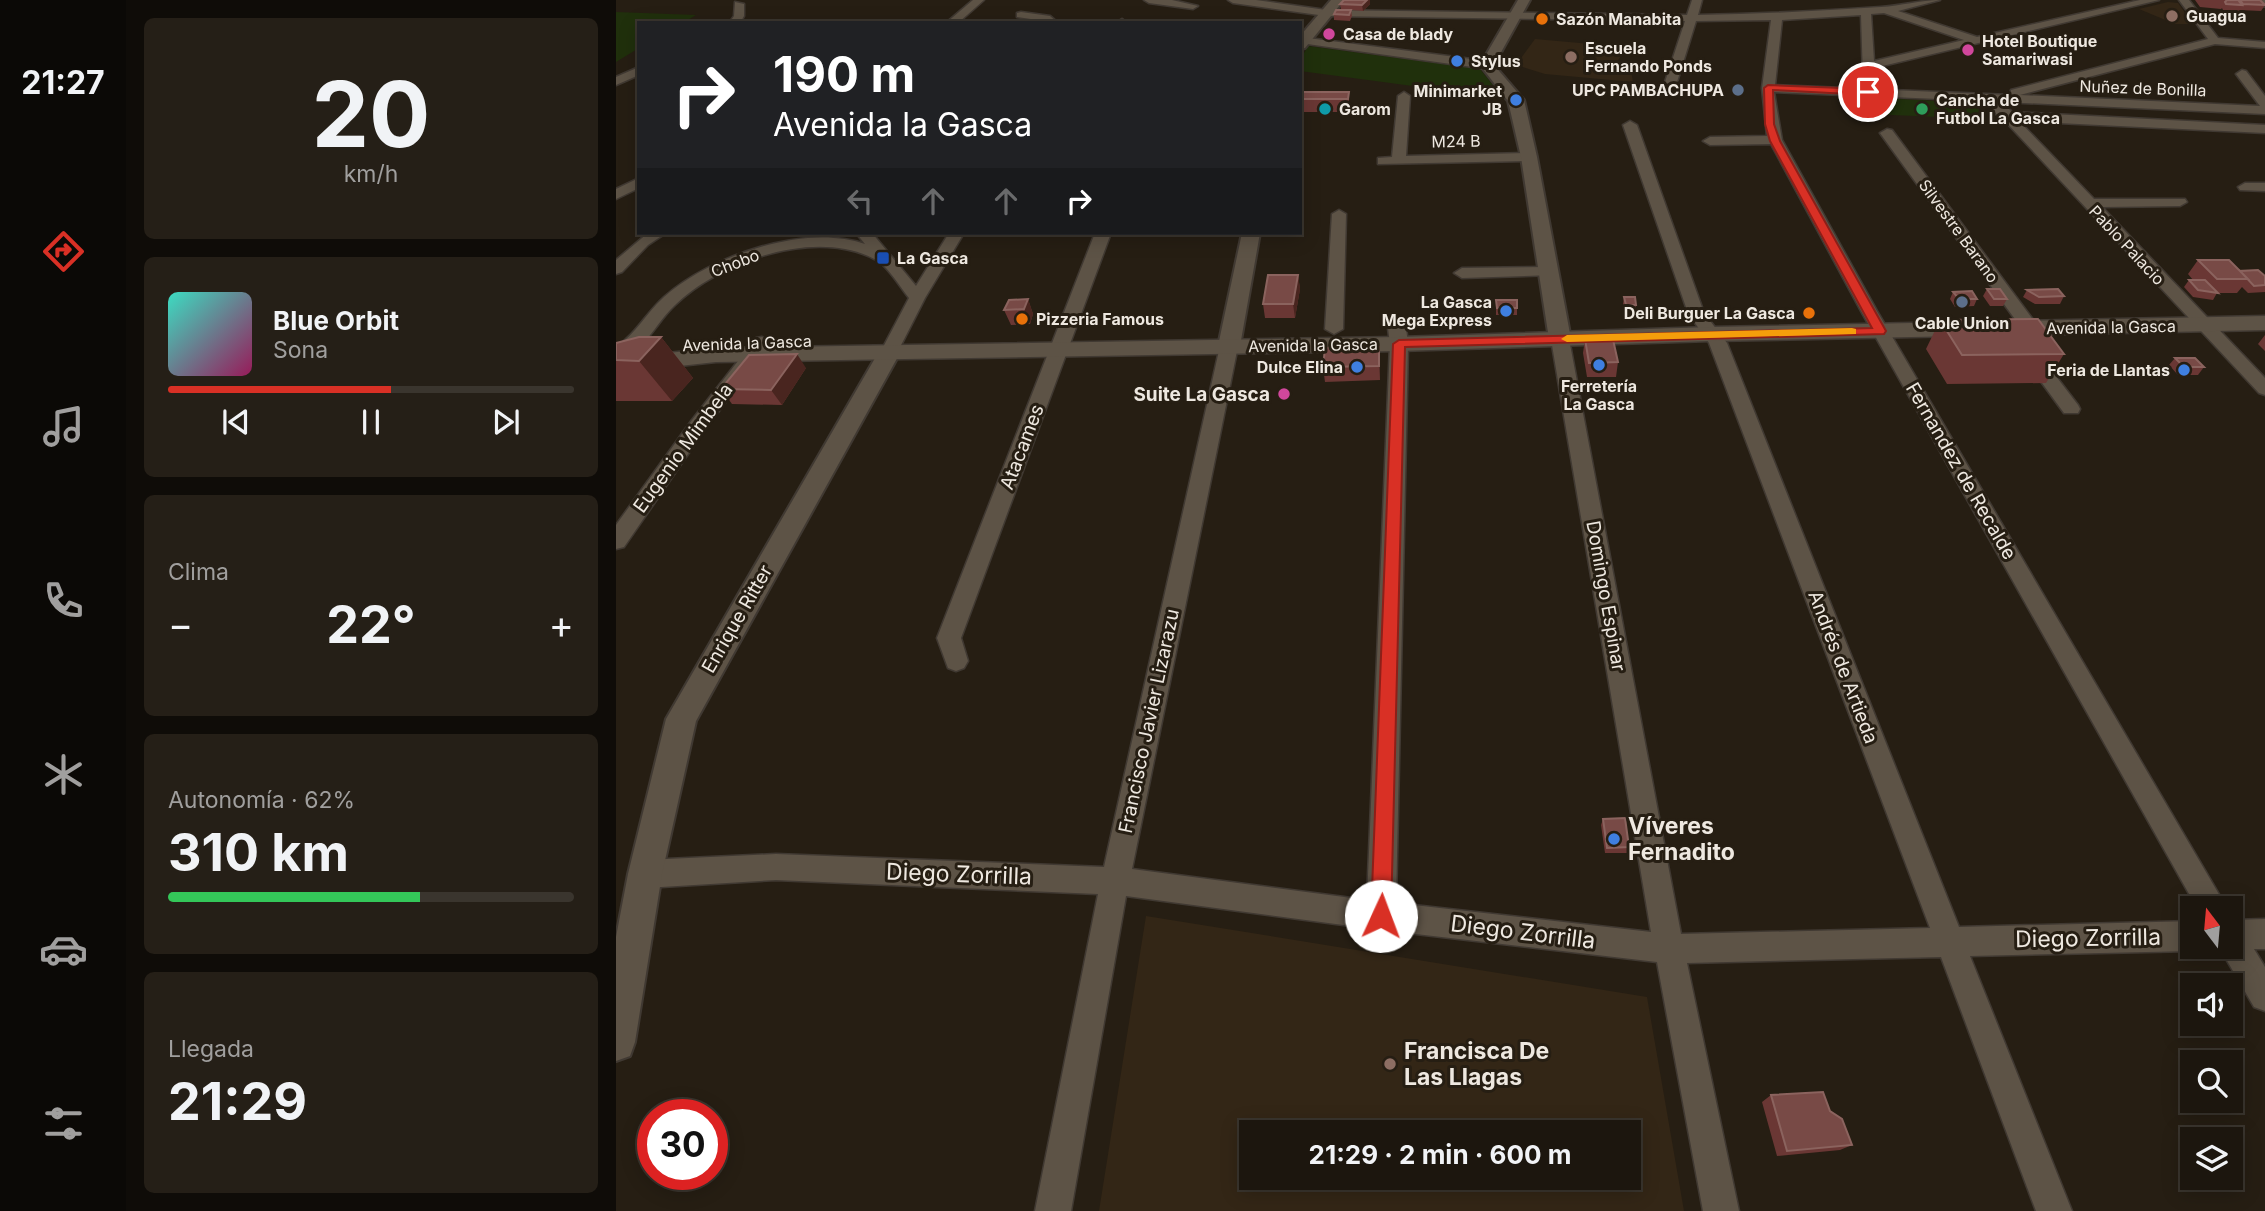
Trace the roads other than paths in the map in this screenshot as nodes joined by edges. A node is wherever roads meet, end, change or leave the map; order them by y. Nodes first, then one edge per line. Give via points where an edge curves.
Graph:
1 (979, 0) edge
2 (1149, 0) edge
3 (1233, 0) edge
4 (1338, 0) edge
5 (1697, 0) edge
6 (1838, 0) edge
7 (1935, 0) edge
8 (2154, 0) edge
9 (2184, 0) edge
10 (2246, 0) edge
11 (739, 2) edge
12 (2265, 2) edge
13 (1193, 7) edge
14 (1520, 7) edge
15 (1887, 10) junction
16 (1866, 12) junction
17 (1326, 13) junction
18 (1837, 13) junction
19 (1021, 15) dead end
20 (1777, 17) junction
21 (1692, 18) junction
22 (735, 21) edge
23 (953, 21) edge
24 (1050, 21) edge
25 (1978, 41) junction
26 (2216, 41) junction
27 (1302, 42) edge
28 (2265, 44) edge
29 (1487, 65) junction
30 (1870, 65) junction
31 (637, 72) edge
32 (2242, 75) dead end
33 (637, 80) edge
34 (1671, 82) dead end
35 (616, 83) edge
36 (1768, 88) junction
37 (1868, 92) junction
38 (1404, 96) dead end
39 (1992, 99) junction
40 (2265, 104) edge
41 (2246, 110) junction
42 (2265, 110) edge
43 (2005, 116) junction
44 (1630, 125) dead end
45 (2265, 127) edge
46 (1887, 133) dead end
47 (1710, 141) dead end
48 (1775, 141) junction
49 (1529, 157) junction
50 (1399, 159) junction
51 (1383, 161) dead end
52 (637, 184) edge
53 (2245, 187) dead end
54 (2265, 187) edge
55 (616, 195) edge
56 (2180, 202) dead end
57 (2087, 203) junction
58 (1339, 214) dead end
59 (655, 235) edge
60 (866, 235) edge
61 (955, 235) edge
62 (1102, 235) edge
63 (1251, 235) edge
64 (883, 258) junction
65 (616, 269) edge
66 (1548, 272) junction
67 (1462, 273) dead end
68 (917, 298) junction
69 (2265, 311) edge
70 (2197, 319) junction
71 (2265, 323) edge
72 (1876, 325) junction
73 (2021, 325) junction
74 (1706, 327) junction
75 (1334, 329) junction
76 (1558, 332) junction
77 (1398, 336) junction
78 (1231, 338) junction
79 (1063, 341) junction
80 (893, 346) junction
81 (757, 349) junction
82 (622, 350) edge
83 (616, 355) edge
84 (616, 375) edge
85 (2265, 388) edge
86 (2071, 409) dead end
87 (616, 541) edge
88 (956, 661) dead end
89 (645, 874) junction
90 (1115, 881) junction
91 (2206, 896) edge
92 (1381, 916) junction
93 (2265, 934) edge
94 (2180, 936) edge
95 (2244, 936) edge
96 (1949, 942) junction
97 (1669, 949) junction
98 (2244, 959) edge
99 (2265, 996) edge
100 (616, 1042) edge
101 (1053, 1211) edge
102 (1721, 1211) edge
103 (2054, 1211) edge

1 - 23 street
2 - 13 street
3 - 17 street
4 - 17 street
5 - 21 street
6 - 18 street
7 - 15 street
8 - 25 street
9 - 26 street
10 - 12 street
11 - 22 street
14 - 17 street
14 - 21 street
14 - 29 street
15 - 16 street
15 - 25 street
16 - 18 street
16 - 30 street
17 - 27 street
18 - 20 street
19 - 24 street
20 - 21 street
20 - 36 street, Fernandez de Recalde
21 - 34 street
25 - 30 street
26 - 28 street
26 - 39 street
27 - 29 street
29 - 49 street, Domingo Espinar via 1516,100
30 - 37 street
31 - 35 street
32 - 40 street
33 - 35 street
36 - 37 street, Nuñez de Bonilla
36 - 48 street, Fernandez de Recalde via 1769,124
37 - 39 street, Nuñez de Bonilla
38 - 50 street
39 - 41 street, Nuñez de Bonilla
39 - 43 street, Pablo Palacio
41 - 42 street, Nuñez de Bonilla
41 - 45 street
43 - 45 street
43 - 57 street, Pablo Palacio
44 - 74 street, Andrés de Artieda via 1696,313
46 - 73 street, Silvestre Barano
47 - 48 street
48 - 72 street, Fernandez de Recalde
49 - 50 street, M24 B
49 - 66 street, Domingo Espinar
50 - 51 street, M24 B
52 - 55 street
53 - 54 street
56 - 57 street
57 - 70 street, Pablo Palacio
58 - 75 street
59 - 65 street
60 - 64 street
61 - 68 street, Enrique Ritter
62 - 79 street, Atacames
63 - 78 street, Francisco Javier Lizarazu
64 - 68 street
64 - 82 street, Chobo via 849,244 816,243 760,252 710,270 669,301
66 - 67 street
66 - 76 street, Domingo Espinar
68 - 80 street, Enrique Ritter
69 - 70 main road, Avenida la Gasca
70 - 71 main road, Avenida la Gasca
70 - 73 main road, Avenida la Gasca
70 - 85 street, Pablo Palacio
72 - 73 main road, Avenida la Gasca
72 - 74 main road, Avenida la Gasca
72 - 91 street, Fernandez de Recalde
73 - 86 street, Silvestre Barano
74 - 76 main road, Avenida la Gasca
74 - 96 street, Andrés de Artieda via 1718,343
75 - 77 main road, Avenida la Gasca
75 - 78 main road, Avenida la Gasca
76 - 77 main road, Avenida la Gasca
76 - 97 street, Domingo Espinar
77 - 78 main road, Avenida la Gasca
77 - 92 street
78 - 79 main road, Avenida la Gasca
78 - 90 street, Francisco Javier Lizarazu
79 - 80 main road, Avenida la Gasca
79 - 88 street, Atacames via 948,638
80 - 81 main road, Avenida la Gasca
80 - 89 street, Enrique Ritter via 684,710
81 - 82 main road, Avenida la Gasca via 663,346
81 - 84 main road, Avenida la Gasca via 671,359
81 - 87 street, Eugenio Mimbela
82 - 83 street, Chobo
89 - 90 street, Diego Zorrilla via 776,867
89 - 100 street, Enrique Ritter
90 - 92 street, Diego Zorrilla
90 - 101 street, Francisco Javier Lizarazu
92 - 97 street, Diego Zorrilla
93 - 95 street
94 - 96 street, Diego Zorrilla
96 - 97 street, Diego Zorrilla
96 - 103 street, Andrés de Artieda
97 - 102 street, Domingo Espinar
98 - 99 street

